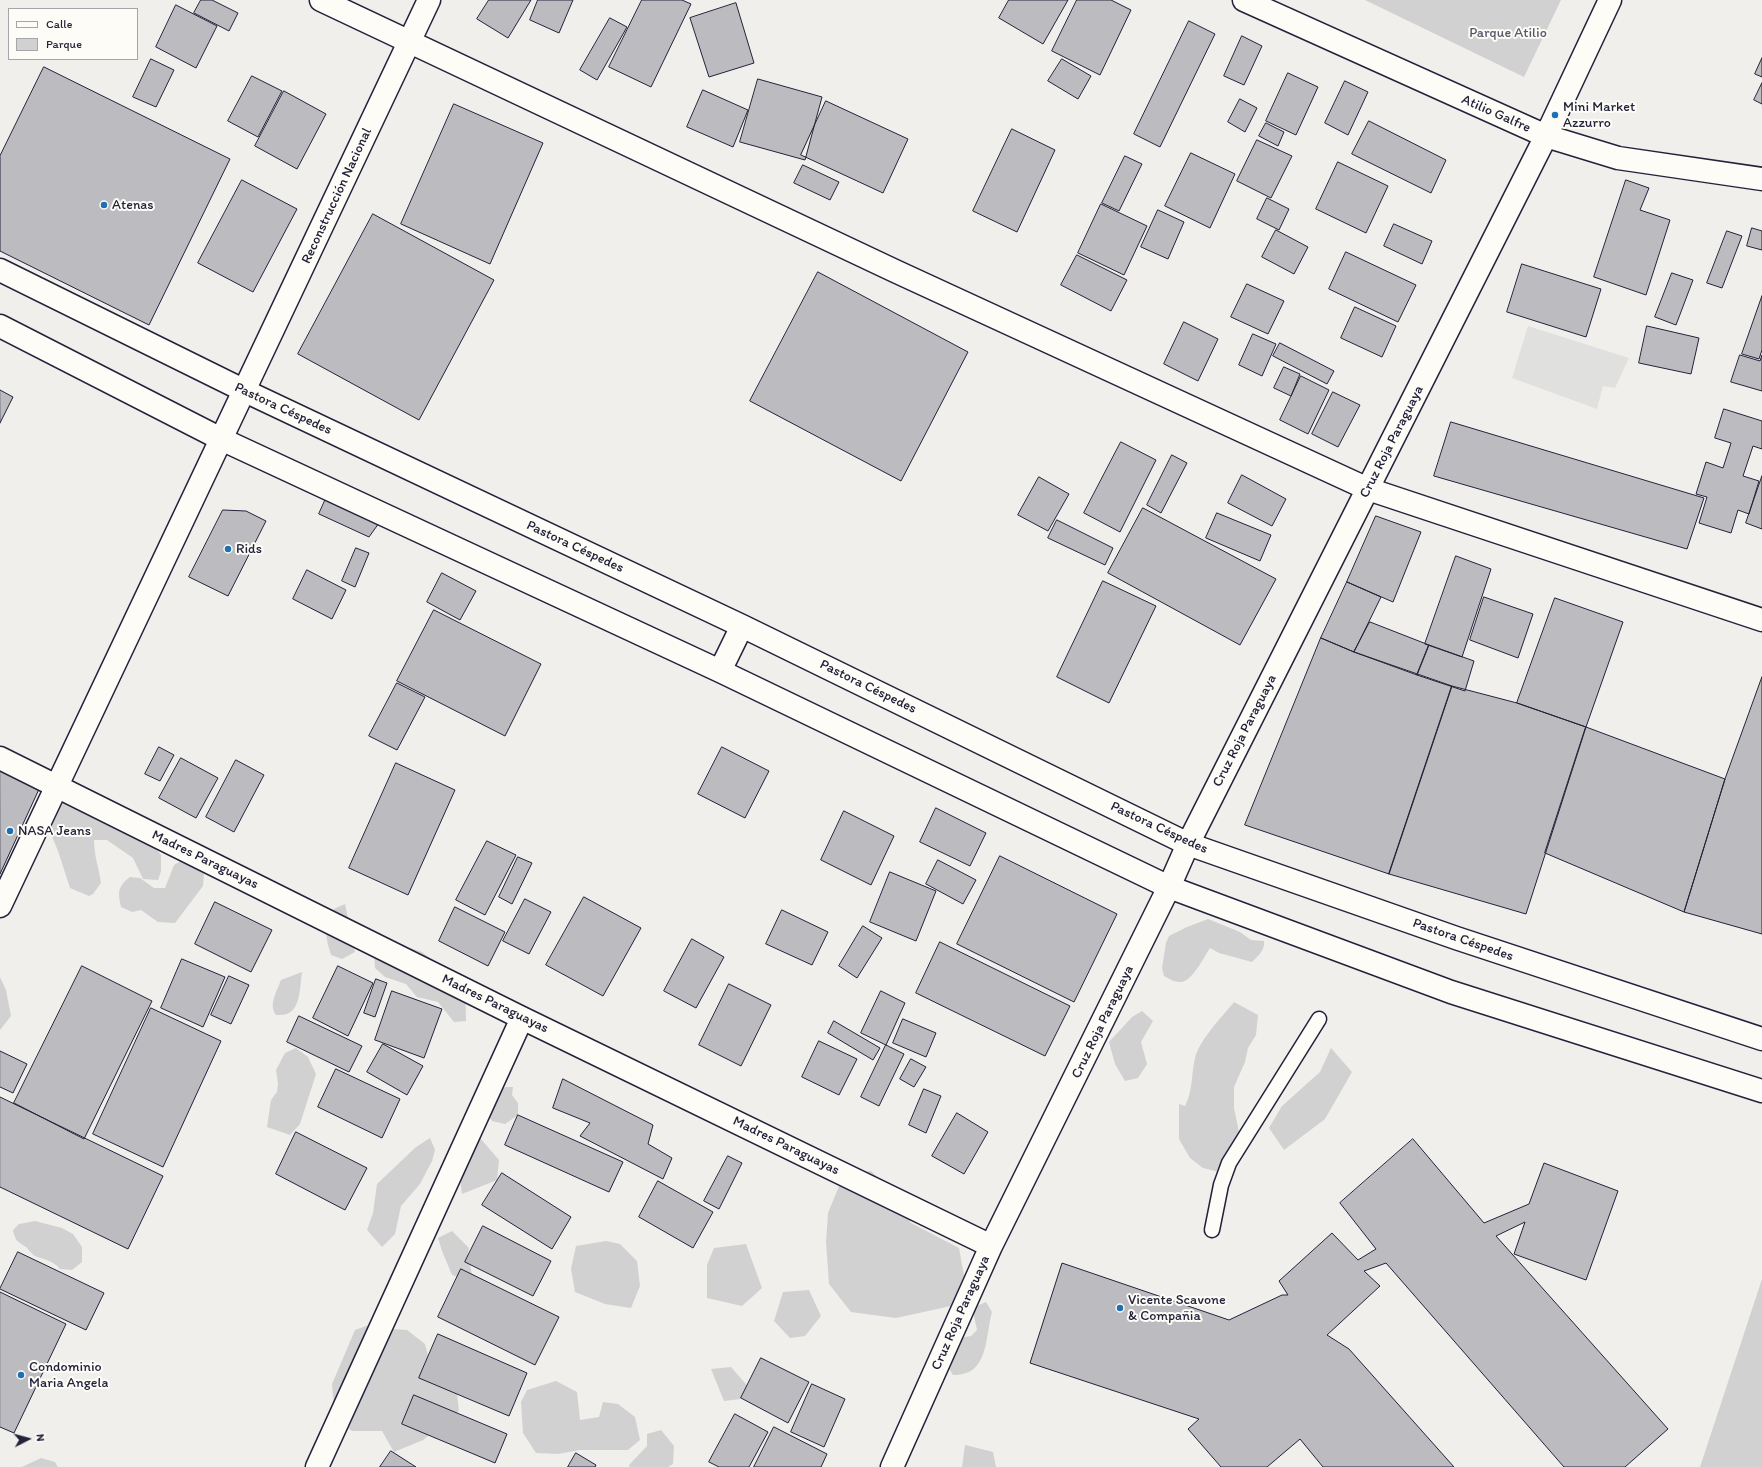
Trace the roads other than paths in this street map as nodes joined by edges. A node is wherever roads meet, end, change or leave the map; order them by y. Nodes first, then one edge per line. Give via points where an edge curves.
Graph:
1 (321, 0) edge
2 (429, 0) edge
3 (1244, 0) edge
4 (1610, 0) edge
5 (409, 41) junction
6 (1546, 136) junction
7 (1762, 178) edge
8 (0, 270) edge
9 (0, 326) edge
10 (245, 391) junction
11 (221, 439) junction
12 (1368, 489) junction
13 (1762, 620) edge
14 (742, 626) junction
15 (720, 671) junction
16 (0, 758) edge
17 (57, 787) junction
18 (1188, 844) junction
19 (1170, 887) junction
20 (0, 906) edge
21 (522, 1018) junction
22 (1319, 1019) dead end
23 (1762, 1039) edge
24 (1762, 1091) edge
25 (1212, 1230) dead end
26 (991, 1246) junction
27 (317, 1467) edge
28 (892, 1467) edge

1 - 5 street
2 - 5 street, Reconstrucción Nacional
3 - 6 street, Atilio Galfre
4 - 6 street, Cruz Roja Paraguaya
5 - 10 street, Reconstrucción Nacional
5 - 12 street via 895,271
6 - 7 street, Atilio Galfre via 1618,158
6 - 12 street, Cruz Roja Paraguaya
8 - 10 street, Pastora Céspedes
9 - 11 street
10 - 11 street, Reconstrucción Nacional
10 - 14 street, Pastora Céspedes
11 - 15 street
11 - 17 street, Reconstrucción Nacional
12 - 13 street
12 - 18 street, Cruz Roja Paraguaya
14 - 15 street
14 - 18 street, Pastora Céspedes
15 - 19 street
16 - 17 street, Madres Paraguayas
17 - 20 street, Reconstrucción Nacional
17 - 21 street, Madres Paraguayas
18 - 19 street, Cruz Roja Paraguaya
18 - 23 street, Pastora Céspedes via 1456,938
19 - 24 street via 1445,989
19 - 26 street, Cruz Roja Paraguaya
21 - 26 street, Madres Paraguayas
21 - 27 street
22 - 25 lane via 1229,1163 1221,1185
26 - 28 street, Cruz Roja Paraguaya

